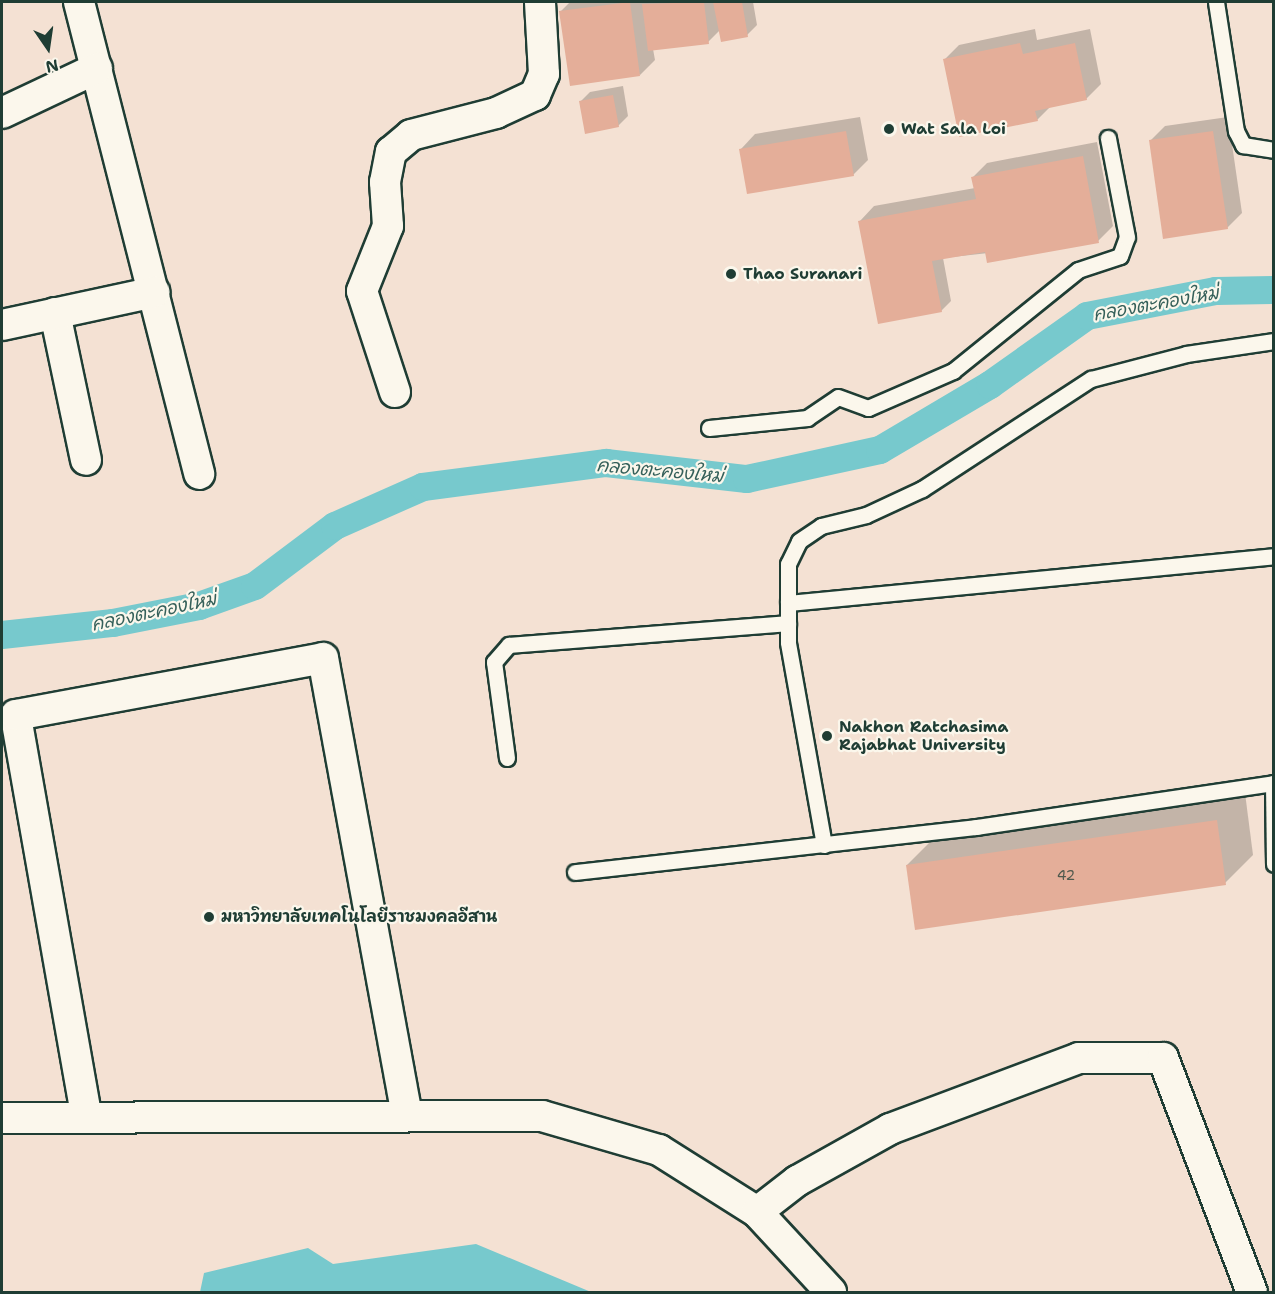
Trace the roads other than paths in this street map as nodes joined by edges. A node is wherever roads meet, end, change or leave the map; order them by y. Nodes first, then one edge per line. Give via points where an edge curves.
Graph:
1 (79, 2) edge
2 (540, 2) edge
3 (1216, 2) edge
4 (97, 68) junction
5 (2, 112) edge
6 (1108, 138) dead end
7 (1274, 150) edge
8 (154, 292) junction
9 (55, 313) junction
10 (2, 325) edge
11 (1274, 341) edge
12 (395, 392) dead end
13 (709, 428) dead end
14 (86, 460) dead end
15 (199, 474) dead end
16 (1274, 556) edge
17 (788, 603) junction
18 (788, 623) junction
19 (507, 758) dead end
20 (1273, 783) edge
21 (824, 845) junction
22 (1274, 864) edge
23 (575, 872) dead end
24 (86, 1114) junction
25 (407, 1114) junction
26 (2, 1118) edge
27 (758, 1212) junction
28 (831, 1293) edge
29 (1252, 1293) edge

1 - 4 street
2 - 12 street via 544,74 535,95 502,111 411,135 391,152 385,182 388,226 362,291
3 - 7 lane via 1236,131 1244,145
4 - 5 street
4 - 8 street
6 - 13 lane via 1127,237 1120,256 1078,270 953,371 868,408 838,397 807,418
8 - 9 street
8 - 15 street
9 - 10 street
9 - 14 street
11 - 17 lane via 1134,366 1077,385 1036,419 897,503 808,533 791,552
16 - 17 lane
17 - 18 lane
18 - 19 lane via 509,645 494,662
18 - 21 lane via 794,696
20 - 21 lane
20 - 22 lane
21 - 23 lane
24 - 25 street
24 - 25 street via 16,715 323,658
24 - 26 street
25 - 27 street via 542,1116 659,1150
27 - 28 street
27 - 29 street via 797,1181 890,1129 1079,1058 1163,1058

